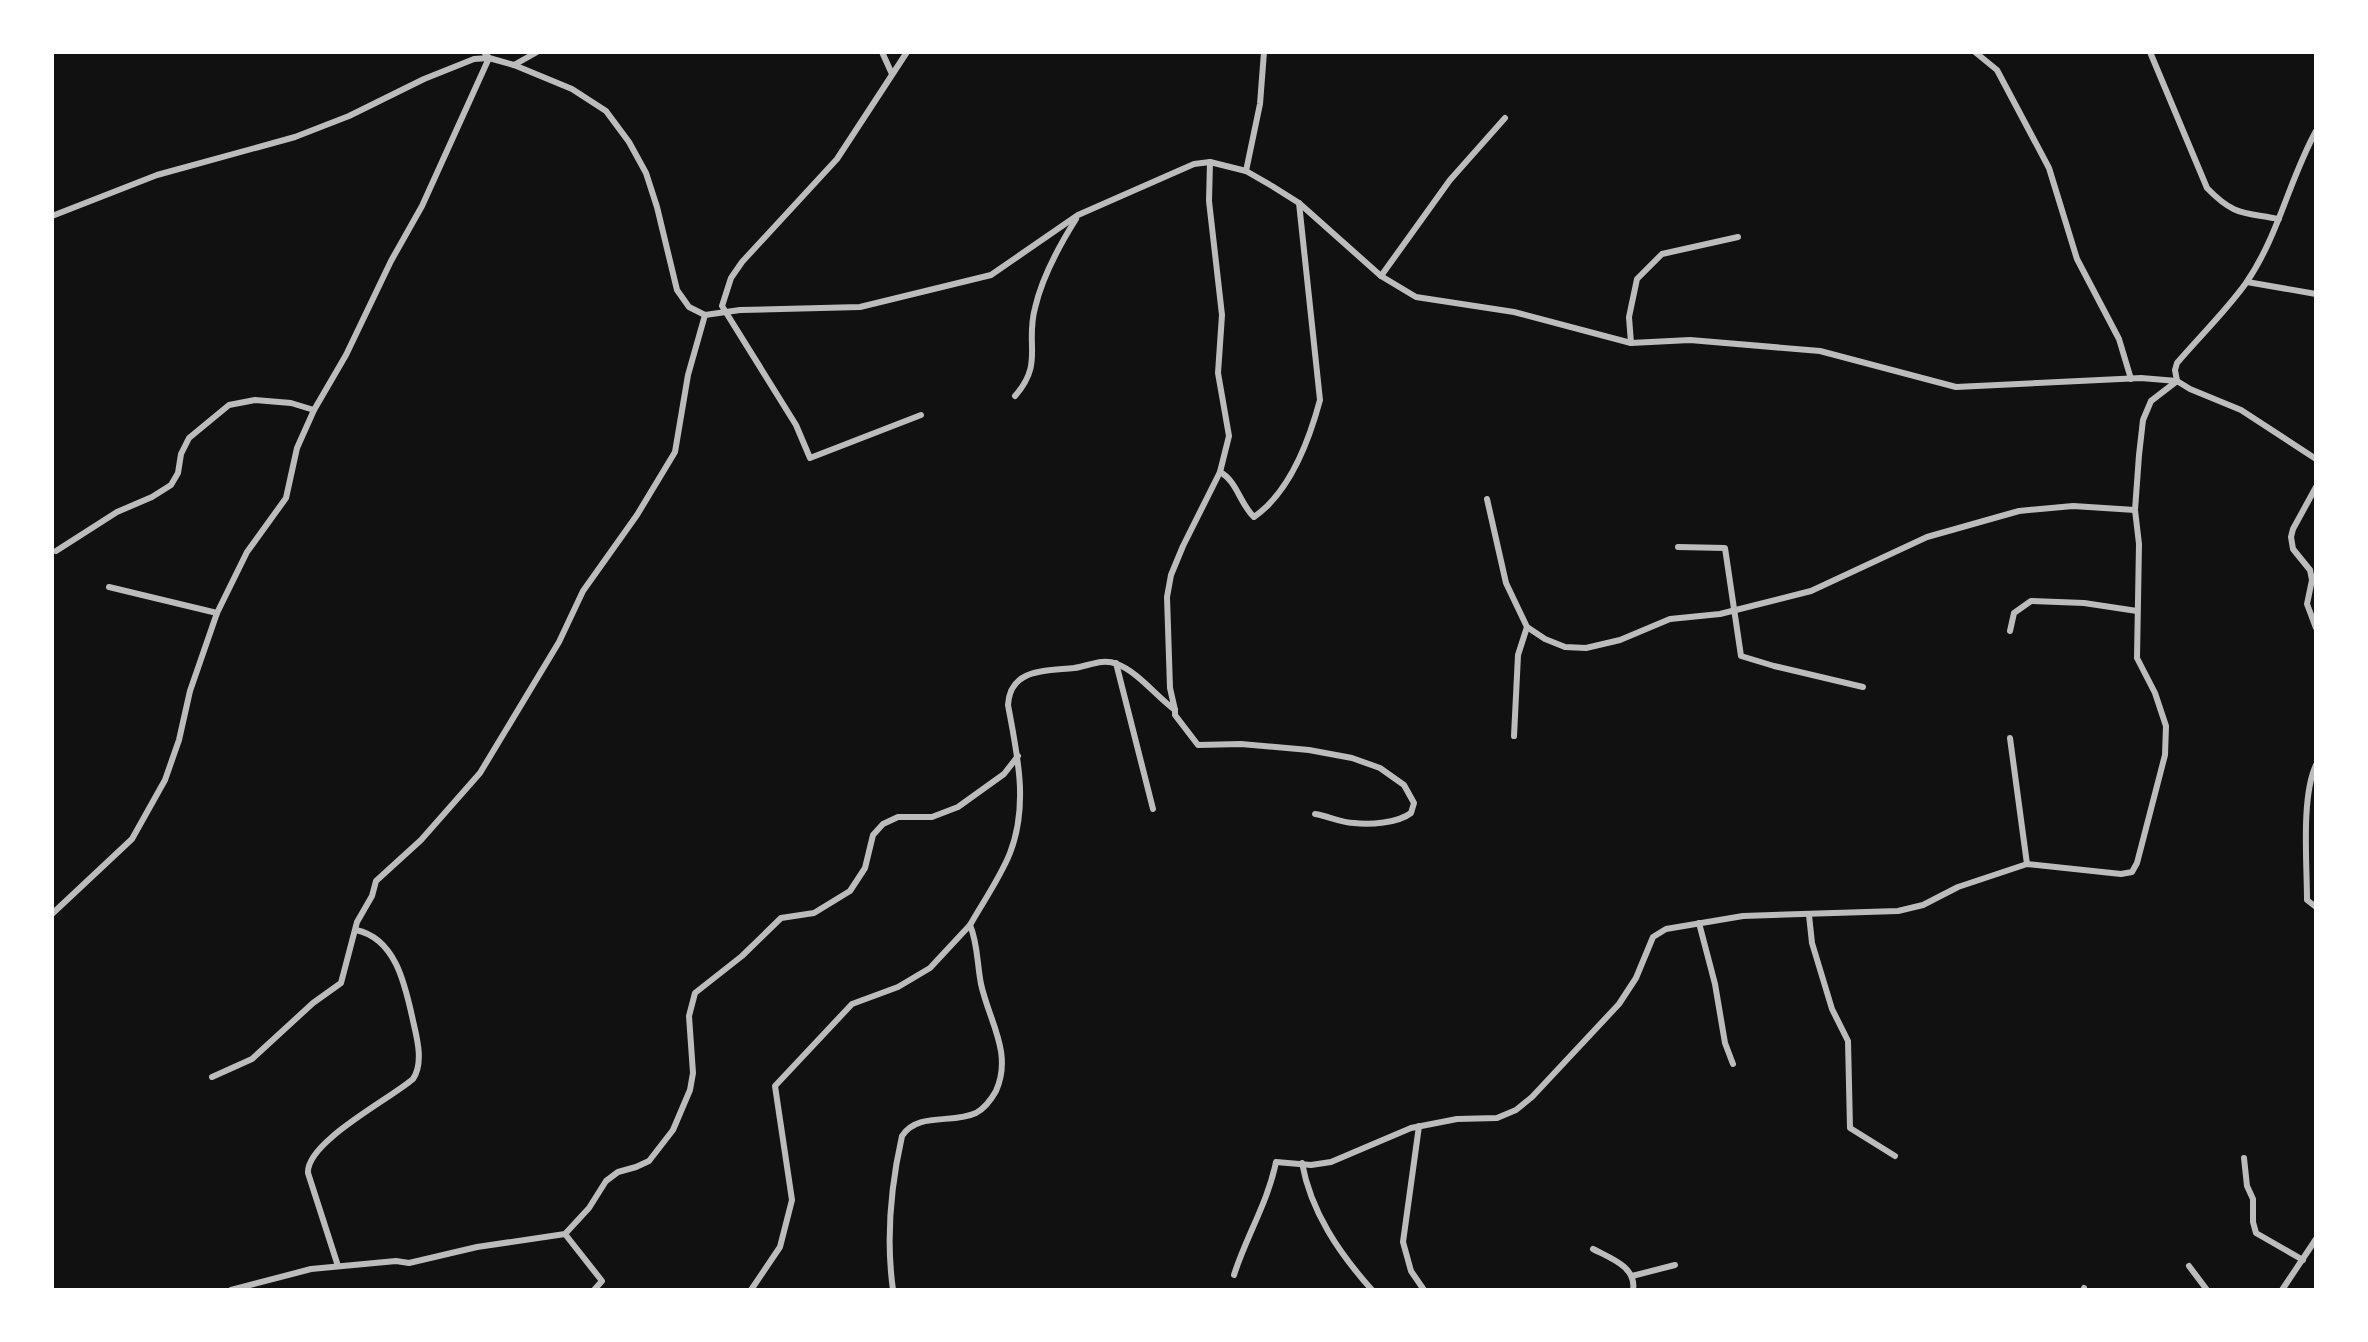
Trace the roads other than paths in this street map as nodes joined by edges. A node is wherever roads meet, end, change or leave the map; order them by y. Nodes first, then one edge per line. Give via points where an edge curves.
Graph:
1 (537, 52) edge
2 (882, 52) edge
3 (907, 52) edge
4 (1264, 52) edge
5 (1975, 52) edge
6 (2150, 52) edge
7 (489, 54) edge
8 (514, 65) junction
9 (892, 74) junction
10 (1505, 118) dead end
11 (2316, 131) edge
12 (1210, 162) junction
13 (1246, 171) junction
14 (1299, 203) junction
15 (1078, 215) junction
16 (52, 216) edge
17 (2279, 219) junction
18 (1738, 237) dead end
19 (1381, 276) junction
20 (2247, 282) junction
21 (2316, 294) edge
22 (726, 313) junction
23 (705, 315) junction
24 (1631, 343) junction
25 (2131, 379) junction
26 (2177, 381) junction
27 (1015, 396) dead end
28 (314, 410) junction
29 (921, 415) dead end
30 (2314, 455) edge
31 (1220, 472) junction
32 (2316, 487) edge
33 (1487, 499) dead end
34 (2135, 510) junction
35 (1678, 547) dead end
36 (56, 551) dead end
37 (109, 587) dead end
38 (1734, 609) junction
39 (2137, 611) junction
40 (217, 613) junction
41 (1527, 627) junction
42 (2316, 628) edge
43 (2010, 631) dead end
44 (1116, 663) junction
45 (1863, 687) dead end
46 (1175, 710) junction
47 (1514, 736) dead end
48 (2010, 738) dead end
49 (1018, 756) junction
50 (2316, 765) edge
51 (1153, 809) dead end
52 (1315, 814) dead end
53 (2027, 864) junction
54 (2316, 907) edge
55 (52, 914) edge
56 (1809, 915) junction
57 (1699, 923) junction
58 (970, 925) junction
59 (356, 930) junction
60 (1733, 1064) dead end
61 (212, 1077) dead end
62 (1419, 1126) junction
63 (1895, 1156) dead end
64 (2244, 1158) dead end
65 (1302, 1163) junction
66 (565, 1234) junction
67 (2316, 1239) edge
68 (1593, 1249) dead end
69 (2303, 1260) junction
70 (1675, 1265) dead end
71 (338, 1266) junction
72 (2189, 1266) dead end
73 (1234, 1275) dead end
74 (1632, 1276) junction
75 (231, 1290) edge
76 (594, 1290) edge
77 (751, 1290) edge
78 (893, 1290) edge
79 (1372, 1290) edge
80 (1424, 1290) edge
81 (1633, 1290) edge
82 (2207, 1290) edge
83 (2282, 1290) edge

1 - 8 street
2 - 9 street
3 - 9 street
4 - 13 street
5 - 25 street via 1997,70 2049,168 2077,259 2119,339
6 - 17 street via 2207,188 2237,213
7 - 8 street
7 - 16 street via 295,137 157,175
7 - 28 street via 422,206
8 - 23 street via 572,89 617,124 651,189 677,290 689,307
9 - 22 street via 837,159 742,262 722,304
10 - 19 street via 1450,180
11 - 17 street
12 - 13 street
12 - 15 street via 1194,164
12 - 31 street via 1209,201 1222,315 1218,373 1229,436
13 - 14 street
14 - 19 street
14 - 31 street via 1320,400 1312,429 1267,508 1254,517
15 - 22 street via 991,275 860,307
15 - 27 street via 1038,295 1033,366
17 - 20 street
18 - 24 street via 1662,254 1637,279 1629,317
19 - 24 street via 1416,297 1514,312
20 - 21 street
20 - 26 street via 2177,363
22 - 23 street
22 - 29 street via 796,425 810,458
23 - 59 street via 675,452 664,473 583,591 559,642 480,773 376,881
24 - 25 street via 1690,340 1820,351 1956,387
25 - 26 street
26 - 30 street via 2241,410
26 - 34 street via 2151,401 2143,420
28 - 36 street via 255,400 229,405 189,438 171,485
28 - 40 street via 297,448 286,498 247,552
31 - 46 street via 1171,575 1167,597
32 - 42 street via 2291,537 2293,549 2310,570 2307,604
33 - 41 street via 1506,583
34 - 38 street via 2073,506 2019,511 1927,537 1811,591
34 - 39 street
35 - 38 street via 1725,548
37 - 40 street
38 - 41 street via 1670,619 1586,648 1565,647
38 - 45 street via 1741,656
39 - 43 street via 2031,601 2014,613
39 - 53 street via 2137,658 2166,726 2165,755 2137,863 2132,872 2121,874
40 - 55 street via 159,792 132,839
41 - 47 street via 1518,655
44 - 46 street
44 - 49 street via 1032,672 1019,679 1008,705
44 - 51 street
46 - 52 street via 1198,745 1241,744 1352,758 1394,776 1414,803 1411,813 1397,820 1350,824
48 - 53 street
49 - 58 street via 1021,790 1010,854
49 - 66 street via 1004,774 951,810 883,824 873,835 865,868 850,891 814,913 781,918 695,993 689,1016 693,1073 673,1130 649,1161 606,1181
50 - 54 street via 2309,781 2307,877 2307,900
53 - 56 street via 1898,911
56 - 57 street
56 - 63 street via 1828,996 1848,1041 1850,1128
57 - 60 street
57 - 62 street via 1653,937 1619,1004 1516,1110 1481,1121
58 - 77 street via 930,968 852,1004 775,1086 792,1200 780,1247
58 - 78 street via 1001,1047 1002,1071 982,1109 918,1123 902,1136 891,1218
59 - 61 street via 341,983 252,1059
59 - 71 street via 367,932 396,962 410,1003 418,1062 413,1079 352,1122 309,1162
62 - 65 street via 1340,1159
62 - 80 street via 1403,1242 1411,1271
64 - 69 street via 2256,1233
65 - 73 street via 1276,1162
65 - 79 street via 1332,1239
66 - 71 street via 409,1263
66 - 76 street via 602,1281
67 - 69 street
68 - 74 street
69 - 83 street
70 - 74 street
71 - 75 street
72 - 82 street
74 - 81 street

